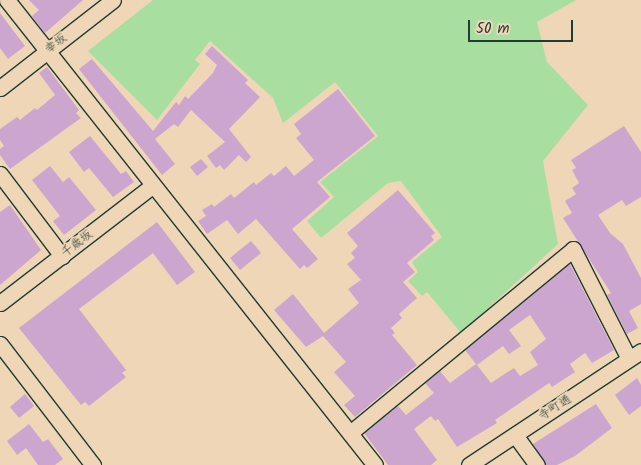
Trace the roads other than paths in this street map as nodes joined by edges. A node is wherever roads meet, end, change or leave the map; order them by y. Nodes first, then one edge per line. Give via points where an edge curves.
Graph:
1 (7, 0) edge
2 (113, 0) edge
3 (47, 51) junction
4 (0, 88) edge
5 (0, 174) edge
6 (153, 185) junction
7 (62, 256) junction
8 (0, 303) edge
9 (0, 344) edge
10 (635, 355) edge
11 (350, 433) junction
12 (515, 435) junction
13 (89, 464) edge
14 (474, 464) edge
15 (376, 465) edge
16 (537, 465) edge

1 - 3 street
2 - 3 street, 幸坂
3 - 4 street, 幸坂
3 - 6 street
5 - 7 street
6 - 7 street, 千歳坂
6 - 11 street
7 - 8 street, 千歳坂
9 - 13 street
10 - 11 street via 573,249
10 - 12 street, 寺町通
11 - 15 street
12 - 14 street, 寺町通
12 - 16 street

